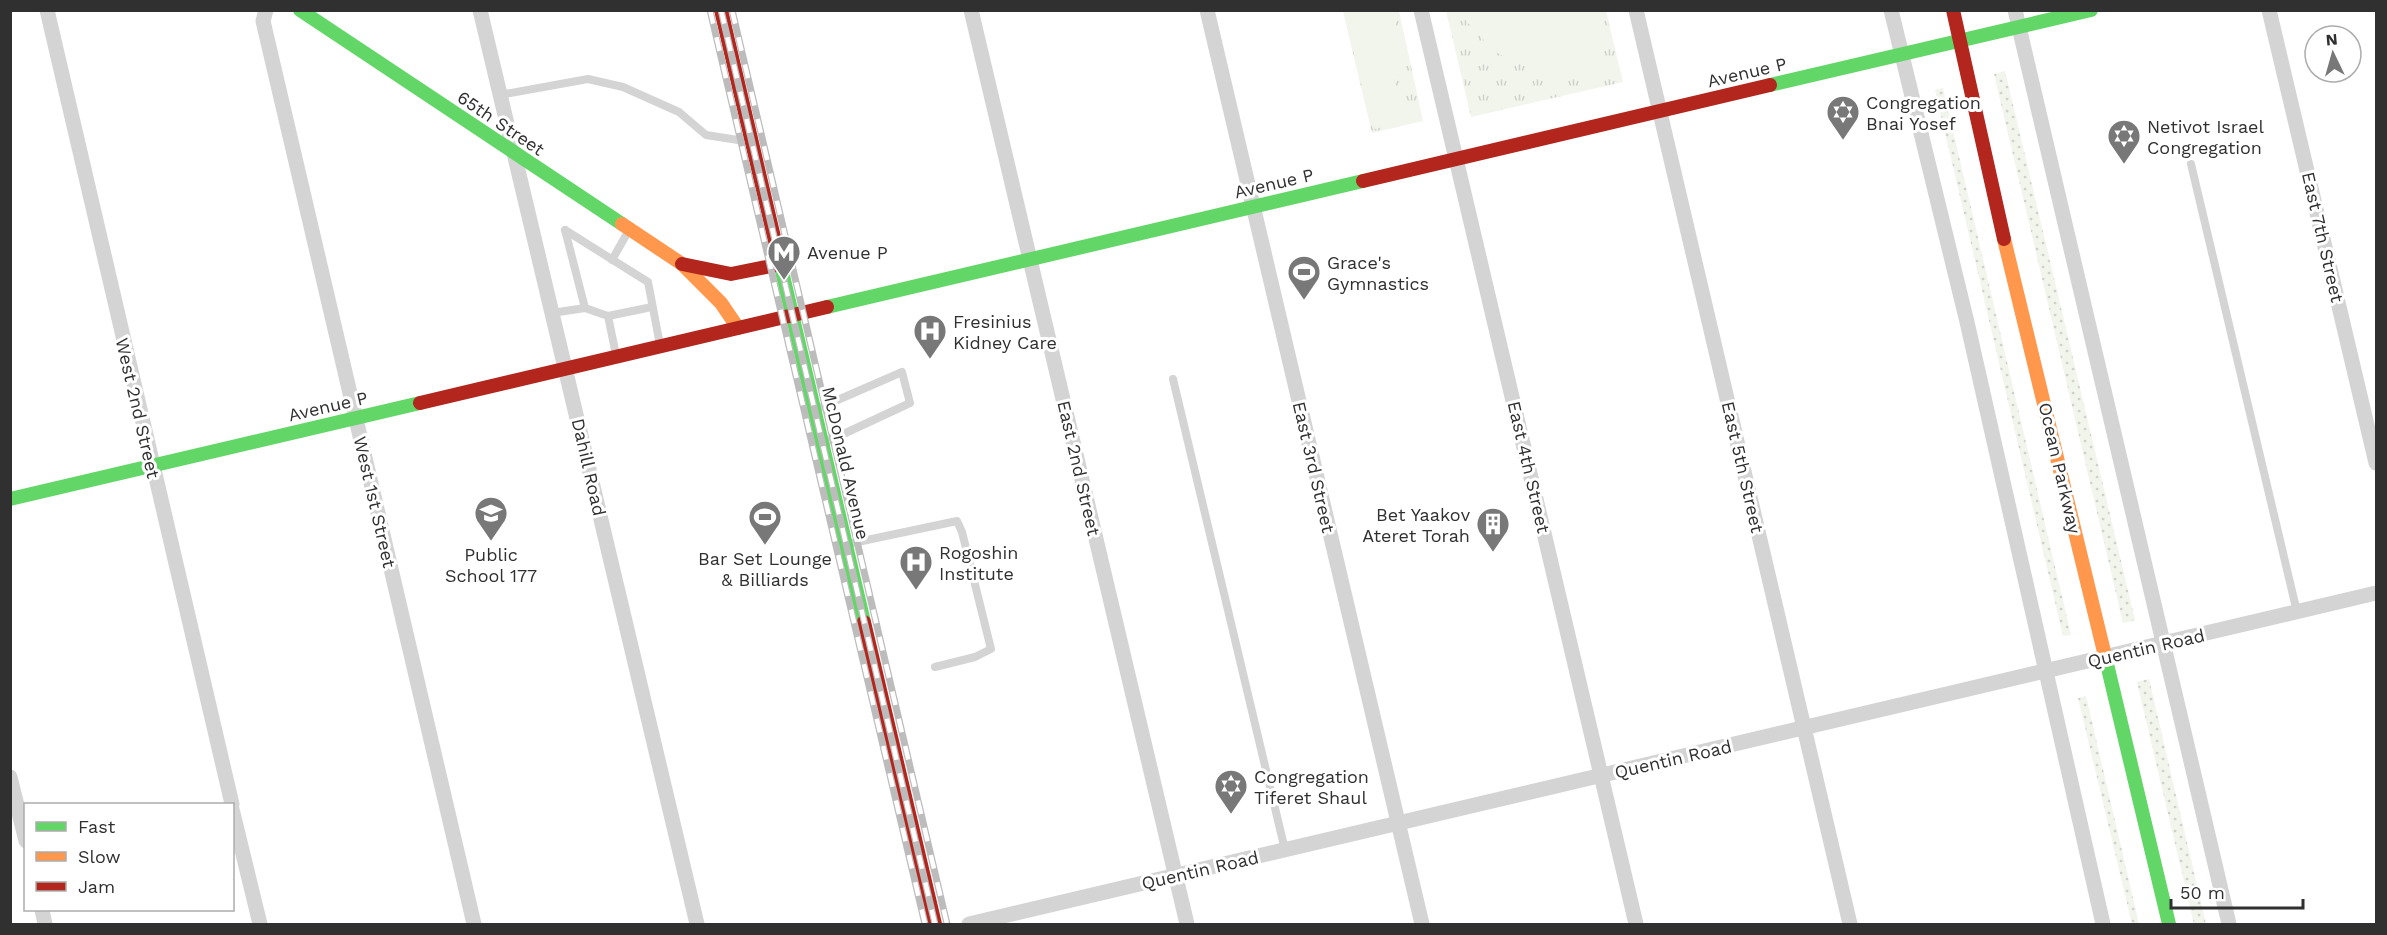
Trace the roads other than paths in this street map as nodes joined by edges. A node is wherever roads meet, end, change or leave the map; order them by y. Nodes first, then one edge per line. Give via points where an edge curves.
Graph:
1 (47, 10) edge
2 (266, 10) edge
3 (300, 10) edge
4 (480, 10) edge
5 (721, 10) edge
6 (971, 10) edge
7 (1207, 10) edge
8 (1421, 10) edge
9 (1636, 10) edge
10 (1891, 10) edge
11 (1953, 10) edge
12 (2015, 10) edge
13 (2091, 10) edge
14 (2269, 10) edge
15 (2019, 27) junction
16 (1960, 41) junction
17 (1901, 54) junction
18 (500, 95) junction
19 (1660, 111) junction
20 (752, 142) junction
21 (513, 152) junction
22 (1456, 159) junction
23 (2191, 164) dead end
24 (1253, 207) junction
25 (629, 229) junction
26 (612, 260) junction
27 (1030, 260) junction
28 (682, 264) junction
29 (781, 264) junction
30 (652, 307) junction
31 (585, 308) junction
32 (552, 313) junction
33 (793, 315) junction
34 (608, 316) junction
35 (738, 328) junction
36 (660, 346) junction
37 (616, 357) junction
38 (566, 369) junction
39 (1173, 379) dead end
40 (815, 410) junction
41 (355, 418) junction
42 (823, 444) junction
43 (2376, 463) edge
44 (152, 466) junction
45 (10, 499) edge
46 (846, 544) junction
47 (2376, 593) edge
48 (2297, 612) junction
49 (2164, 644) junction
50 (2106, 658) junction
51 (935, 667) dead end
52 (2044, 672) junction
53 (1804, 729) junction
54 (1602, 776) junction
55 (10, 777) edge
56 (231, 803) edge
57 (234, 815) edge
58 (1398, 824) junction
59 (24, 833) edge
60 (1285, 850) junction
61 (1175, 876) junction
62 (260, 924) edge
63 (474, 924) edge
64 (697, 924) edge
65 (935, 924) edge
66 (969, 924) edge
67 (1187, 924) edge
68 (1422, 924) edge
69 (1636, 924) edge
70 (1850, 924) edge
71 (2103, 924) edge
72 (2169, 924) edge
73 (2229, 924) edge

1 - 44 street, West 2nd Street
2 - 41 street, West 1st Street via 263,21
3 - 21 main road, 65th Street
4 - 18 street, Dahill Road
5 - 20 main road, McDonald Avenue
6 - 27 street, East 2nd Street
7 - 24 street, East 3rd Street
8 - 22 street, East 4th Street
9 - 19 street, East 5th Street
10 - 17 street
11 - 16 main road, Ocean Parkway
12 - 15 street
13 - 15 main road, Avenue P
14 - 43 street, East 7th Street
15 - 16 main road, Avenue P
15 - 49 street
16 - 17 main road, Avenue P
16 - 50 main road, Ocean Parkway
17 - 19 main road, Avenue P
17 - 52 street
18 - 20 lane via 588,79 623,87 679,112 706,135
18 - 21 street, Dahill Road
19 - 22 main road, Avenue P
19 - 53 street, East 5th Street
20 - 29 main road, McDonald Avenue
21 - 25 main road, 65th Street
21 - 32 street, Dahill Road
22 - 24 main road, Avenue P
22 - 54 street, East 4th Street
23 - 48 lane
24 - 27 main road, Avenue P
24 - 58 street, East 3rd Street
25 - 26 lane
25 - 28 main road, 65th Street
26 - 30 lane via 648,282
26 - 31 lane via 565,230
27 - 33 main road, Avenue P
27 - 61 street, East 2nd Street
28 - 29 main road, 65th Street via 731,274
28 - 35 main road, 65th Street via 721,303
29 - 33 main road, McDonald Avenue
30 - 34 lane
30 - 36 lane
31 - 32 lane
31 - 34 lane
32 - 38 street, Dahill Road
33 - 35 main road, Avenue P
33 - 40 main road, McDonald Avenue
34 - 37 lane
35 - 36 main road, Avenue P
36 - 37 main road, Avenue P
37 - 38 main road, Avenue P
38 - 41 main road, Avenue P
38 - 64 street, Dahill Road
39 - 60 lane
40 - 42 main road, McDonald Avenue
40 - 42 lane via 902,372 910,403
41 - 44 main road, Avenue P
41 - 63 street, West 1st Street
42 - 46 main road, McDonald Avenue
44 - 45 main road, Avenue P
44 - 56 street, West 2nd Street
46 - 51 lane via 957,521 991,649
46 - 65 main road, McDonald Avenue
47 - 48 street, Quentin Road
48 - 49 street, Quentin Road
49 - 50 street, Quentin Road
49 - 73 street
50 - 52 street, Quentin Road
50 - 72 main road, Ocean Parkway
52 - 53 street, Quentin Road
52 - 71 street
53 - 54 street, Quentin Road
53 - 70 street, East 5th Street
54 - 58 street, Quentin Road
54 - 69 street, East 4th Street
55 - 59 street
57 - 62 street, West 2nd Street
58 - 60 street, Quentin Road
58 - 68 street, East 3rd Street
60 - 61 street, Quentin Road
61 - 66 street, Quentin Road
61 - 67 street, East 2nd Street

